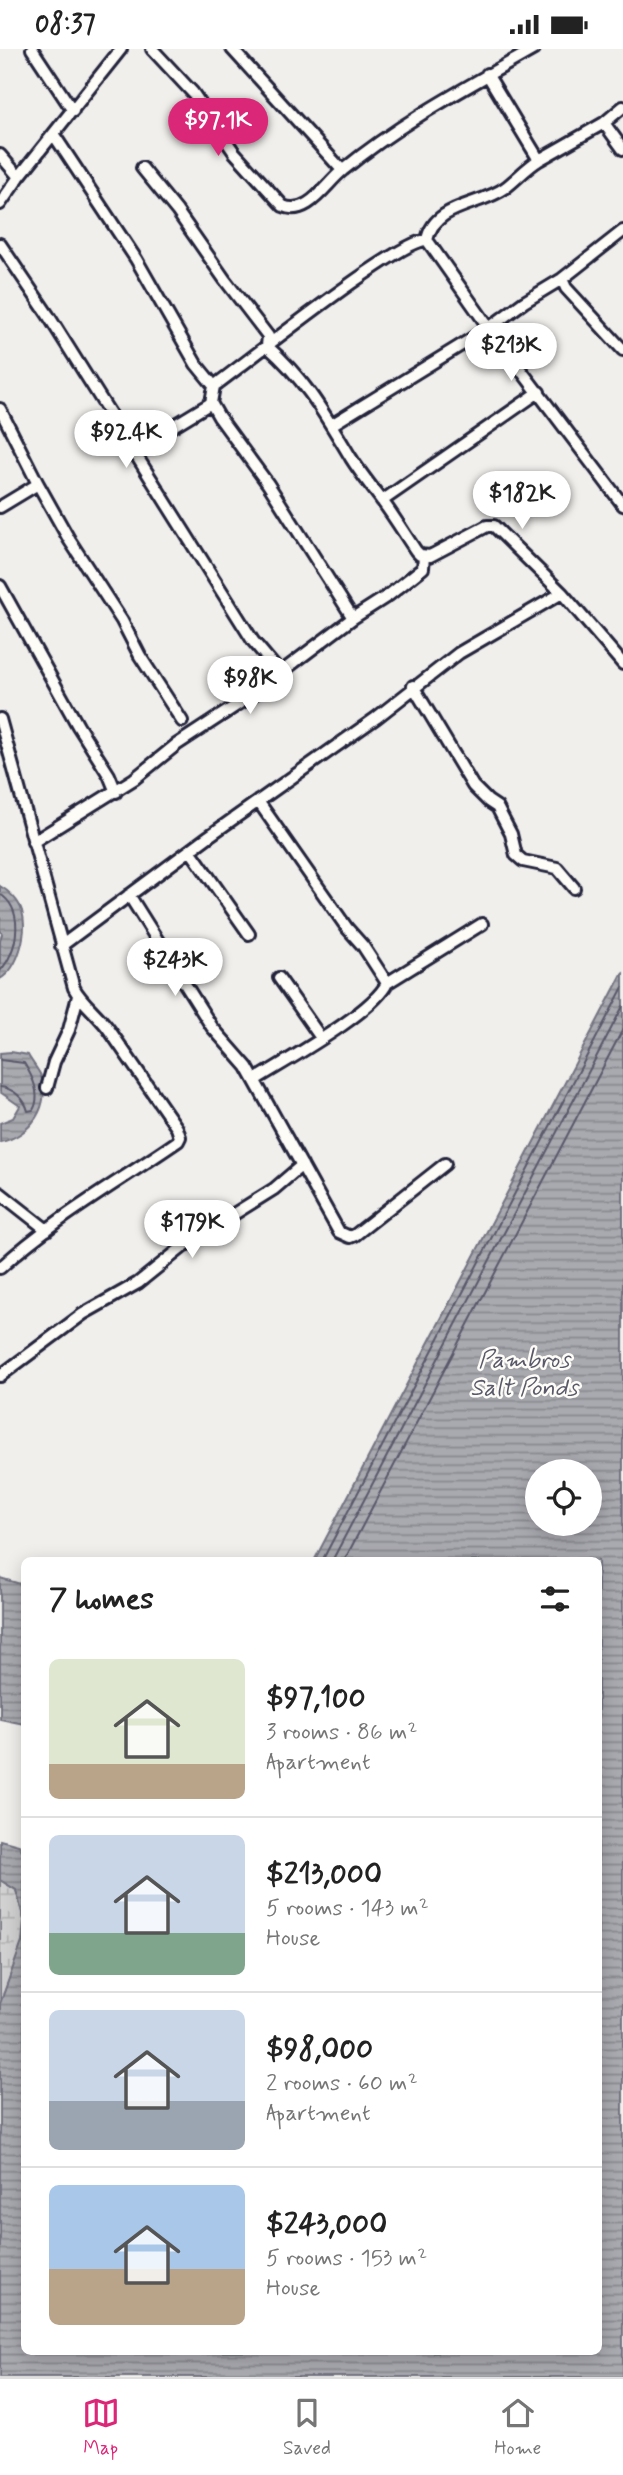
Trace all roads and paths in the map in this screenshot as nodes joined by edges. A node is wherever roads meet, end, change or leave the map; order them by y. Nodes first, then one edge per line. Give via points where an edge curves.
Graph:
1 (32, 49) edge
2 (121, 49) edge
3 (152, 49) edge
4 (232, 49) edge
5 (534, 49) edge
6 (487, 74) junction
7 (623, 107) edge
8 (73, 111) junction
9 (604, 123) junction
10 (54, 135) junction
11 (623, 149) edge
12 (0, 155) edge
13 (539, 160) junction
14 (142, 167) dead end
15 (342, 170) junction
16 (19, 177) junction
17 (0, 204) edge
18 (623, 230) edge
19 (427, 240) junction
20 (0, 244) edge
21 (562, 279) junction
22 (489, 328) junction
23 (267, 346) junction
24 (623, 351) edge
25 (214, 386) junction
26 (538, 392) junction
27 (211, 403) junction
28 (0, 409) edge
29 (333, 424) junction
30 (132, 451) junction
31 (38, 484) junction
32 (383, 501) junction
33 (623, 505) edge
34 (0, 506) edge
35 (425, 557) junction
36 (0, 586) edge
37 (562, 593) junction
38 (353, 618) junction
39 (623, 664) edge
40 (280, 673) junction
41 (413, 686) junction
42 (0, 719) edge
43 (182, 721) dead end
44 (116, 792) junction
45 (258, 801) junction
46 (33, 842) junction
47 (190, 850) junction
48 (574, 888) dead end
49 (129, 895) junction
50 (482, 924) dead end
51 (249, 934) dead end
52 (61, 946) junction
53 (279, 978) dead end
54 (387, 983) junction
55 (78, 996) junction
56 (321, 1038) junction
57 (255, 1080) junction
58 (47, 1088) dead end
59 (445, 1164) dead end
60 (302, 1165) junction
61 (0, 1193) edge
62 (47, 1230) junction
63 (0, 1268) edge
64 (0, 1376) edge

1 - 8 street
2 - 8 street
3 - 15 street via 283,206 290,209 308,204
4 - 15 street
5 - 6 street
6 - 13 street
6 - 15 street
7 - 9 street
8 - 10 street
9 - 11 street
9 - 13 street
10 - 16 street
10 - 25 street
12 - 16 street
13 - 19 street via 505,188 443,215 429,229
14 - 23 street via 268,335
16 - 17 street
18 - 21 street
19 - 22 street
19 - 23 street via 410,245
20 - 30 street
21 - 22 street
21 - 24 street
22 - 26 street
22 - 29 street
23 - 25 street
23 - 29 street via 292,369
25 - 27 street
26 - 32 street
26 - 33 street
27 - 30 street
27 - 38 street
28 - 31 street
29 - 32 street
30 - 40 street via 253,641
31 - 34 street
31 - 43 street
32 - 35 street via 416,551
35 - 37 street via 494,526
35 - 38 street via 423,568
36 - 44 street
37 - 39 street
37 - 41 street via 459,653
38 - 40 street
40 - 44 street
41 - 45 street via 357,732
41 - 48 street via 473,786 497,807 516,855 557,868
42 - 46 street
44 - 46 street
45 - 47 street
45 - 54 street
46 - 52 street
47 - 49 street
47 - 51 street
49 - 52 street
49 - 57 street via 212,1027
50 - 54 street
52 - 55 street
53 - 56 street
54 - 56 street via 380,996
55 - 58 street
55 - 62 street via 110,1031 180,1137
56 - 57 street
57 - 60 street
59 - 60 street via 350,1237 339,1232
60 - 64 street via 274,1189 189,1242 138,1283 83,1314
61 - 62 street
62 - 63 street

